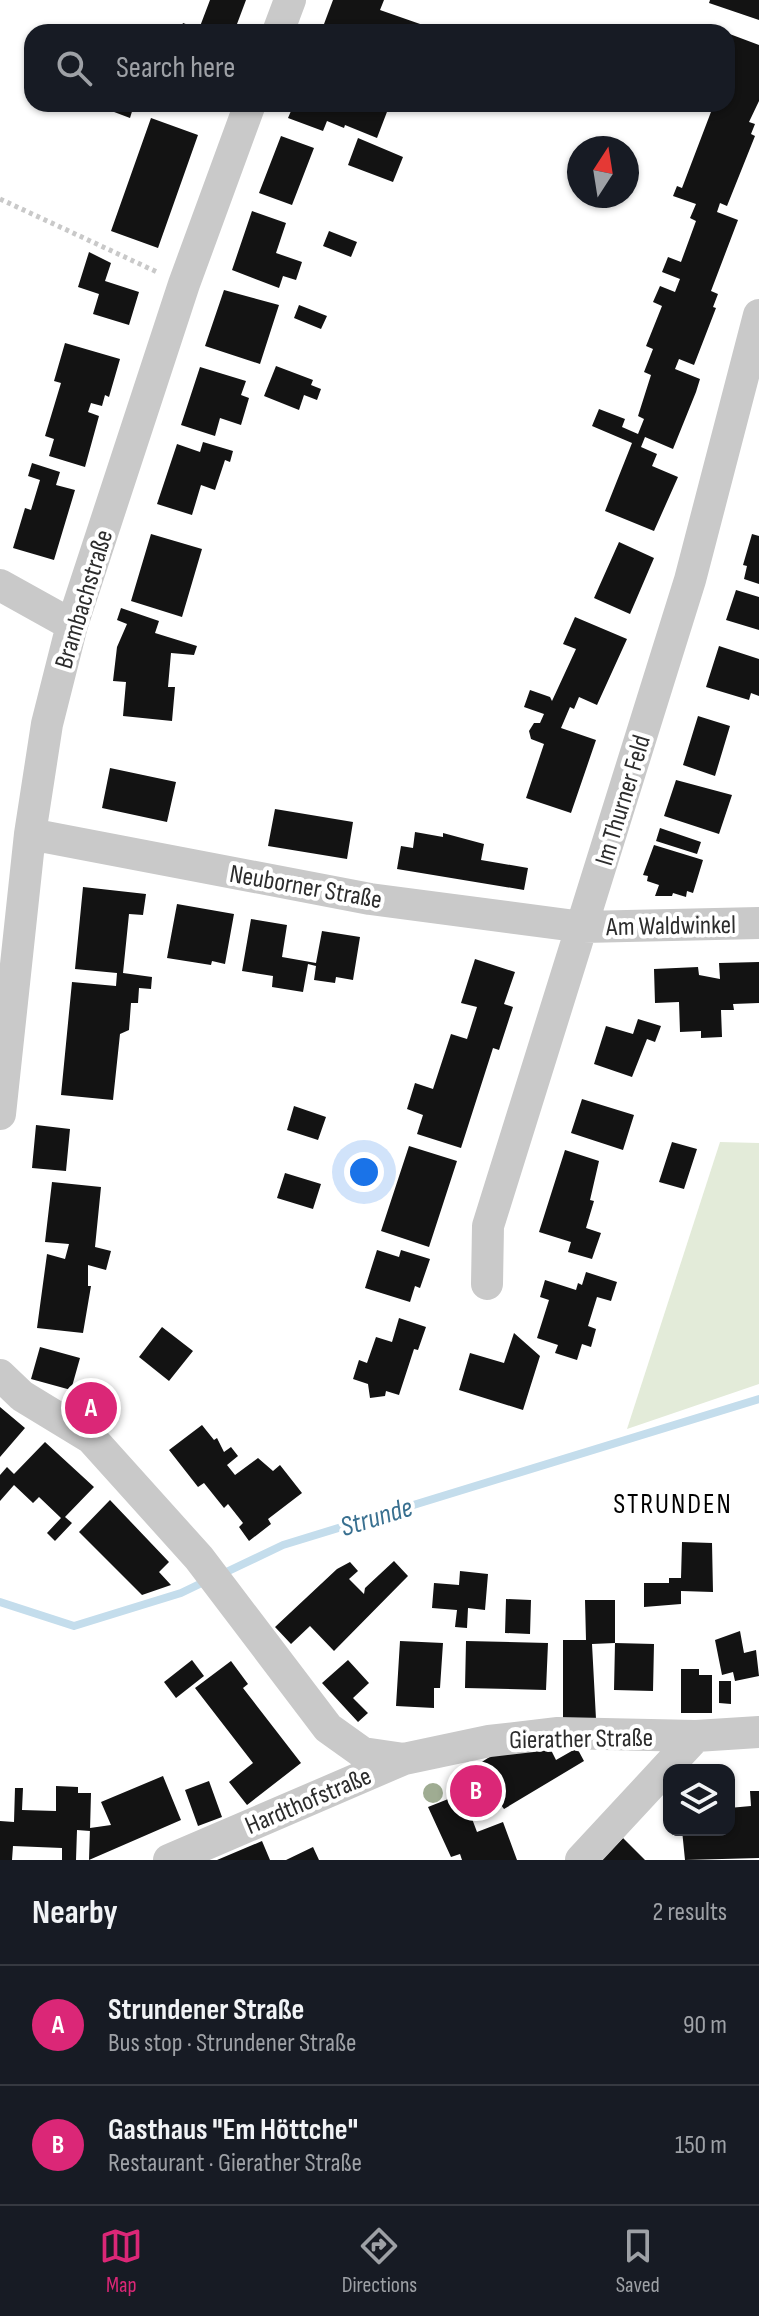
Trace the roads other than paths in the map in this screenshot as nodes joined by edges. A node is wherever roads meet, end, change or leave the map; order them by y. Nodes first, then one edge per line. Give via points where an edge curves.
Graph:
1 (290, 0) edge
2 (281, 24) edge
3 (247, 112) edge
4 (759, 315) edge
5 (0, 585) edge
6 (72, 625) junction
7 (30, 834) junction
8 (759, 923) edge
9 (583, 927) junction
10 (0, 1114) edge
11 (487, 1284) dead end
12 (0, 1375) edge
13 (759, 1732) edge
14 (696, 1736) junction
15 (404, 1759) junction
16 (169, 1860) edge
17 (581, 1860) edge

1 - 2 street
3 - 6 street, Brambachstraße via 184,284
4 - 9 street, Im Thurner Feld via 690,580
5 - 6 street
6 - 7 street, Brambachstraße via 47,724
7 - 9 street, Neuborner Straße via 370,899
7 - 10 street, Brambachstraße
8 - 9 street, Am Waldwinkel
9 - 11 street, Im Thurner Feld via 488,1226
12 - 15 street via 22,1396 91,1438 199,1558 328,1728 363,1753
13 - 14 street, Gierather Straße
14 - 15 street, Gierather Straße via 558,1733
14 - 17 street
15 - 16 street, Hardthofstraße

